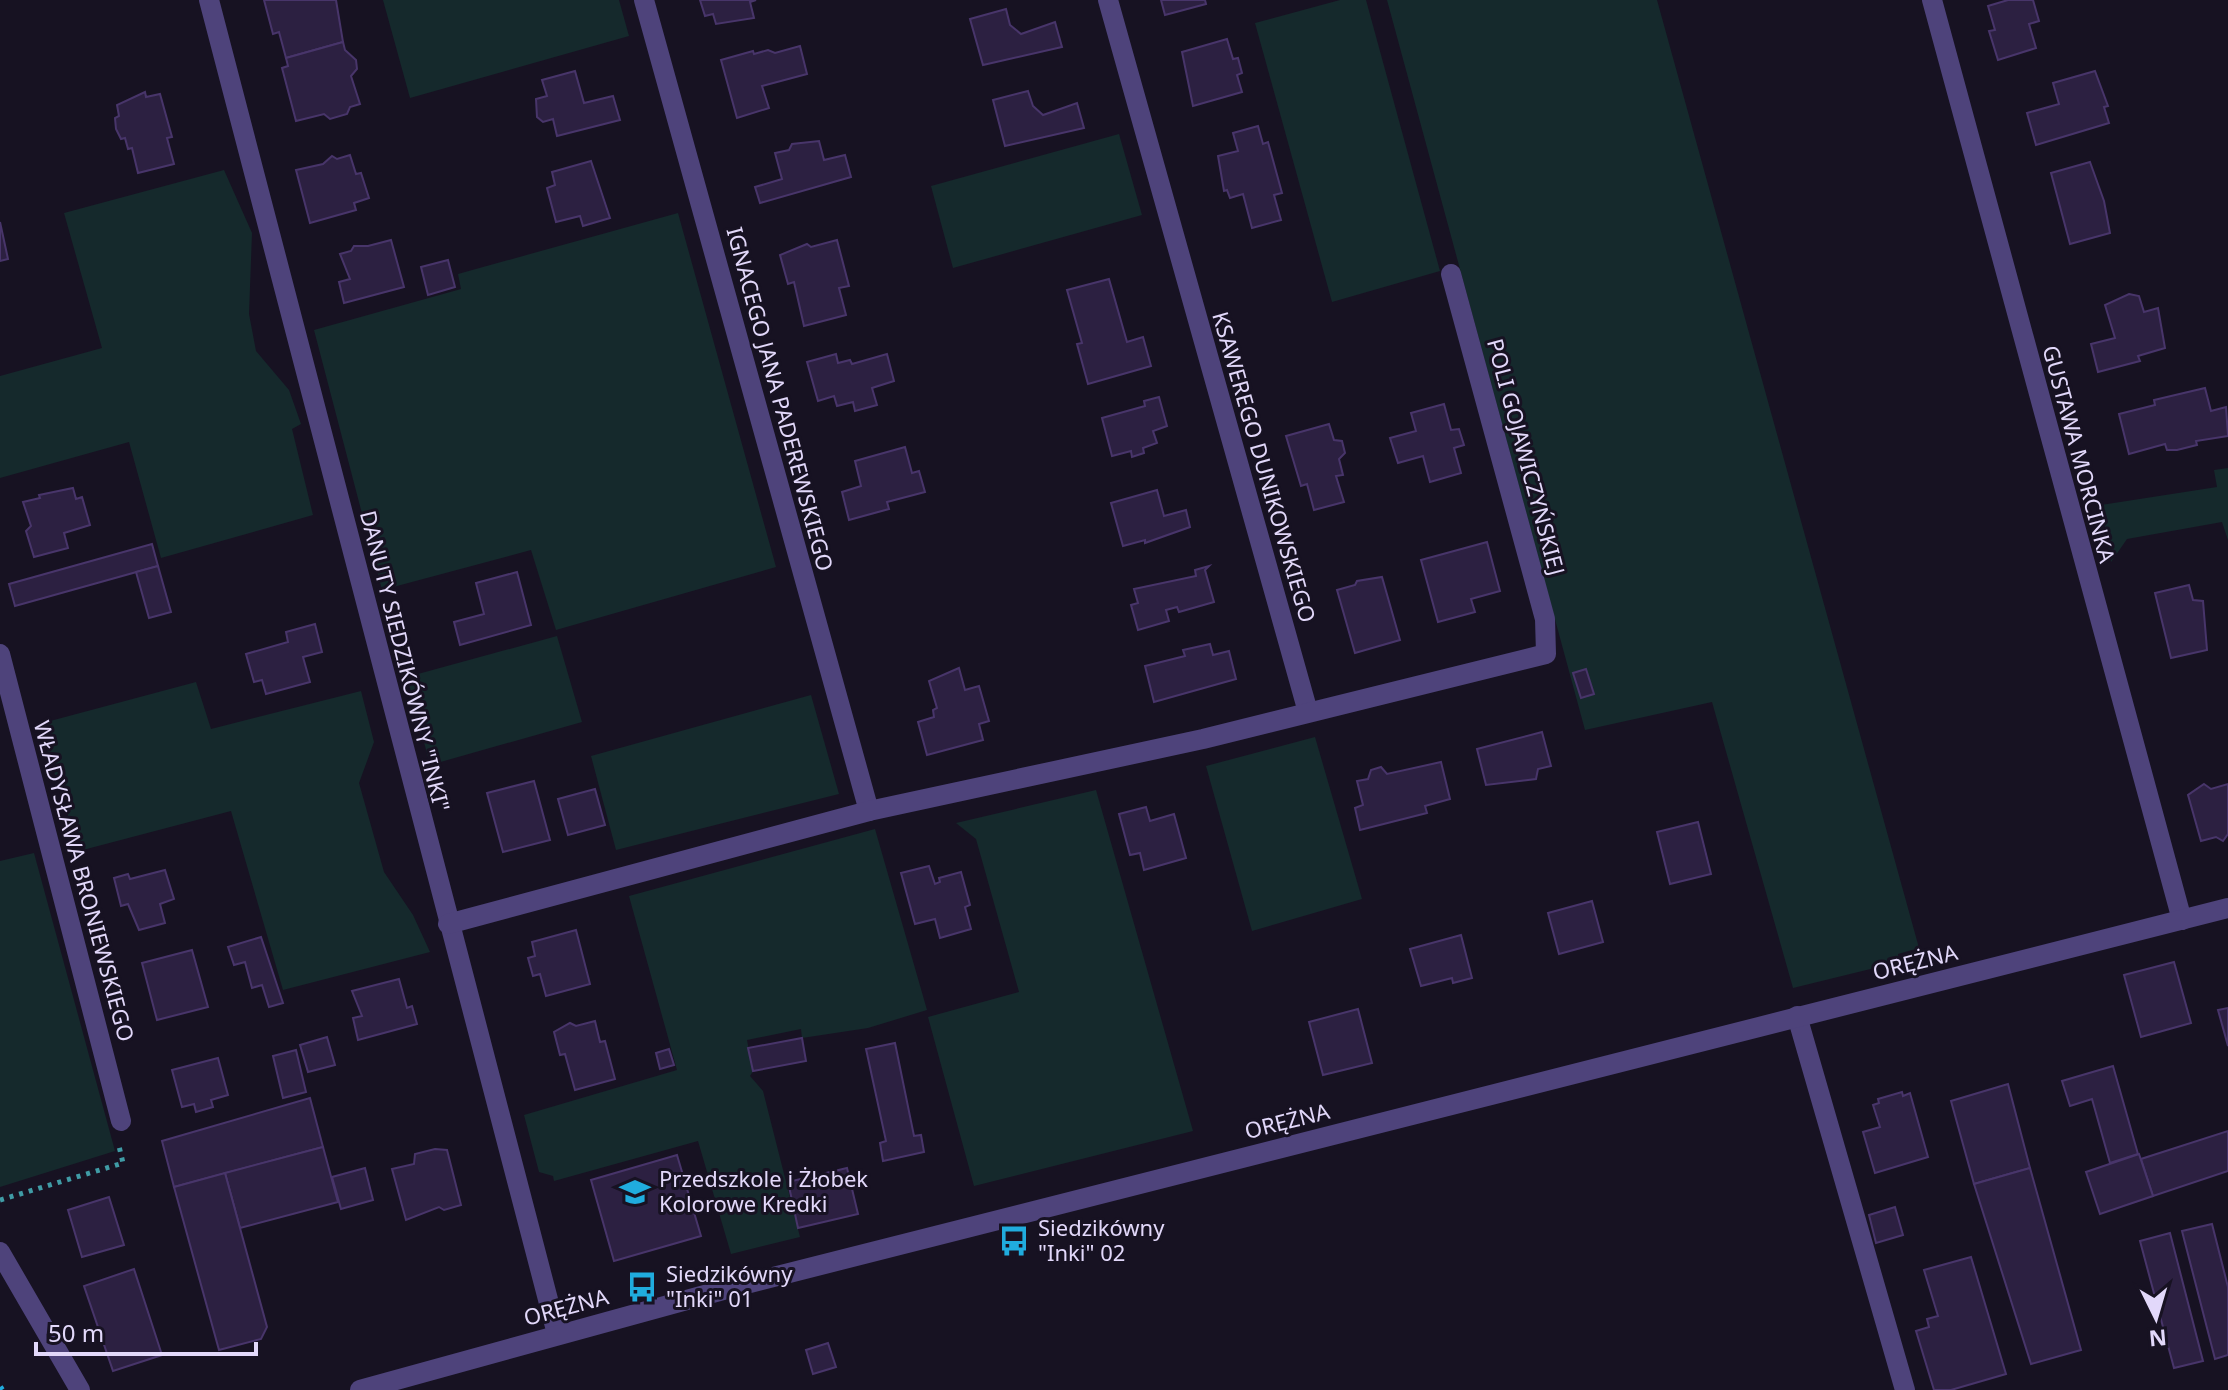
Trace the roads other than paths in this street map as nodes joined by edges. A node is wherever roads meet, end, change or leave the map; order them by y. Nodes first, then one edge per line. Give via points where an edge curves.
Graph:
1 (209, 0) edge
2 (644, 0) edge
3 (1108, 0) edge
4 (1932, 0) edge
5 (1451, 274) dead end
6 (0, 654) edge
7 (1308, 712) junction
8 (869, 811) junction
9 (2228, 908) edge
10 (2182, 920) junction
11 (448, 924) junction
12 (1797, 1016) junction
13 (121, 1121) dead end
14 (0, 1252) edge
15 (557, 1334) junction
16 (80, 1390) edge
17 (360, 1390) edge
18 (1905, 1390) edge

1 - 11 street, DANUTY SIEDZIKÓWNY "INKI"
2 - 8 street, IGNACEGO JANA PADEREWSKIEGO
3 - 7 street, KSAWEREGO DUNIKOWSKIEGO
4 - 10 street, GUSTAWA MORCINKA
5 - 7 street, POLI GOJAWICZYŃSKIEJ via 1545,619 1546,654
6 - 13 street, WŁADYSŁAWA BRONIEWSKIEGO
7 - 8 street
8 - 11 street
9 - 10 street, ORĘŻNA
10 - 12 street, ORĘŻNA
11 - 15 street, DANUTY SIEDZIKÓWNY "INKI"
12 - 15 street, ORĘŻNA
12 - 18 street
14 - 16 street
15 - 17 street, ORĘŻNA

